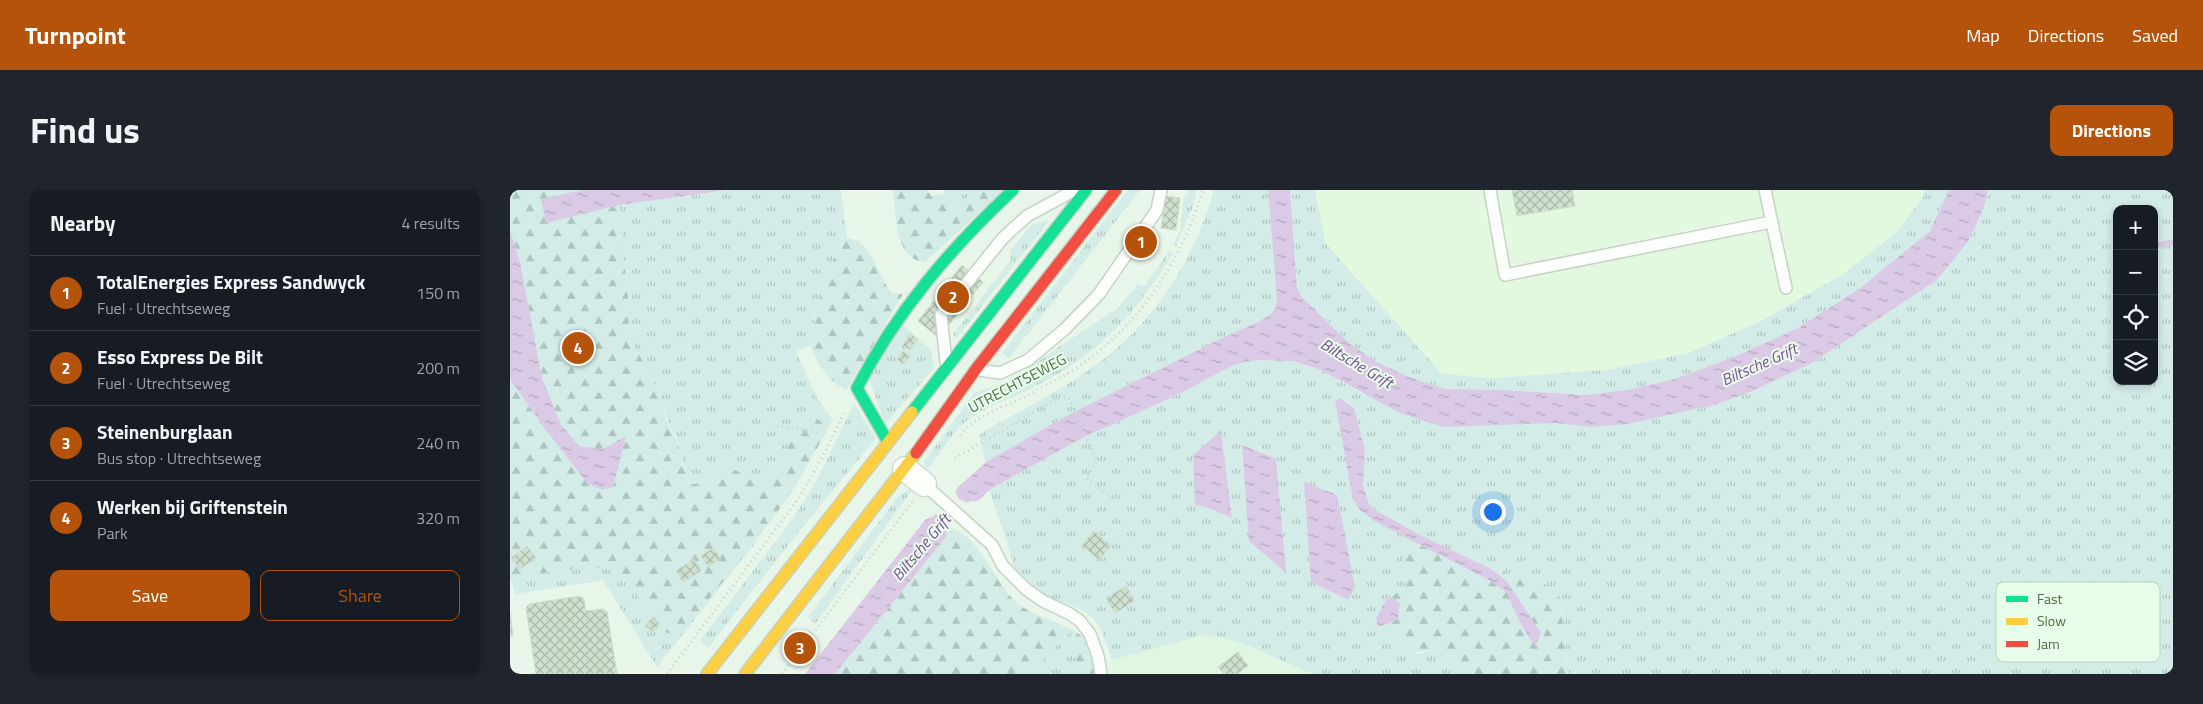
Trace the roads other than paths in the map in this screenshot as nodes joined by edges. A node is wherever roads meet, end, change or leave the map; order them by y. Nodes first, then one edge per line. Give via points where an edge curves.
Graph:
1 (1013, 190) edge
2 (1075, 190) edge
3 (1086, 190) edge
4 (1116, 190) edge
5 (1162, 190) edge
6 (1490, 190) edge
7 (1765, 190) edge
8 (1770, 222) junction
9 (1786, 288) dead end
10 (947, 368) junction
11 (976, 369) junction
12 (888, 442) junction
13 (905, 469) junction
14 (924, 484) joint
15 (707, 674) edge
16 (745, 674) edge
17 (1101, 674) edge

1 - 12 main road via 973,226 919,290 868,363 857,388
2 - 10 lane via 1027,216 1003,238 941,315
3 - 10 main road
4 - 11 main road, UTRECHTSEWEG
5 - 11 lane via 1156,210 1099,294 1065,329 1028,360 1000,373
6 - 8 lane via 1505,275
7 - 8 lane
8 - 9 lane
10 - 12 main road
11 - 13 main road, UTRECHTSEWEG
12 - 15 main road
13 - 14 street
13 - 16 main road, UTRECHTSEWEG
14 - 17 lane via 992,545 1003,566 1027,590 1080,621 1090,634

